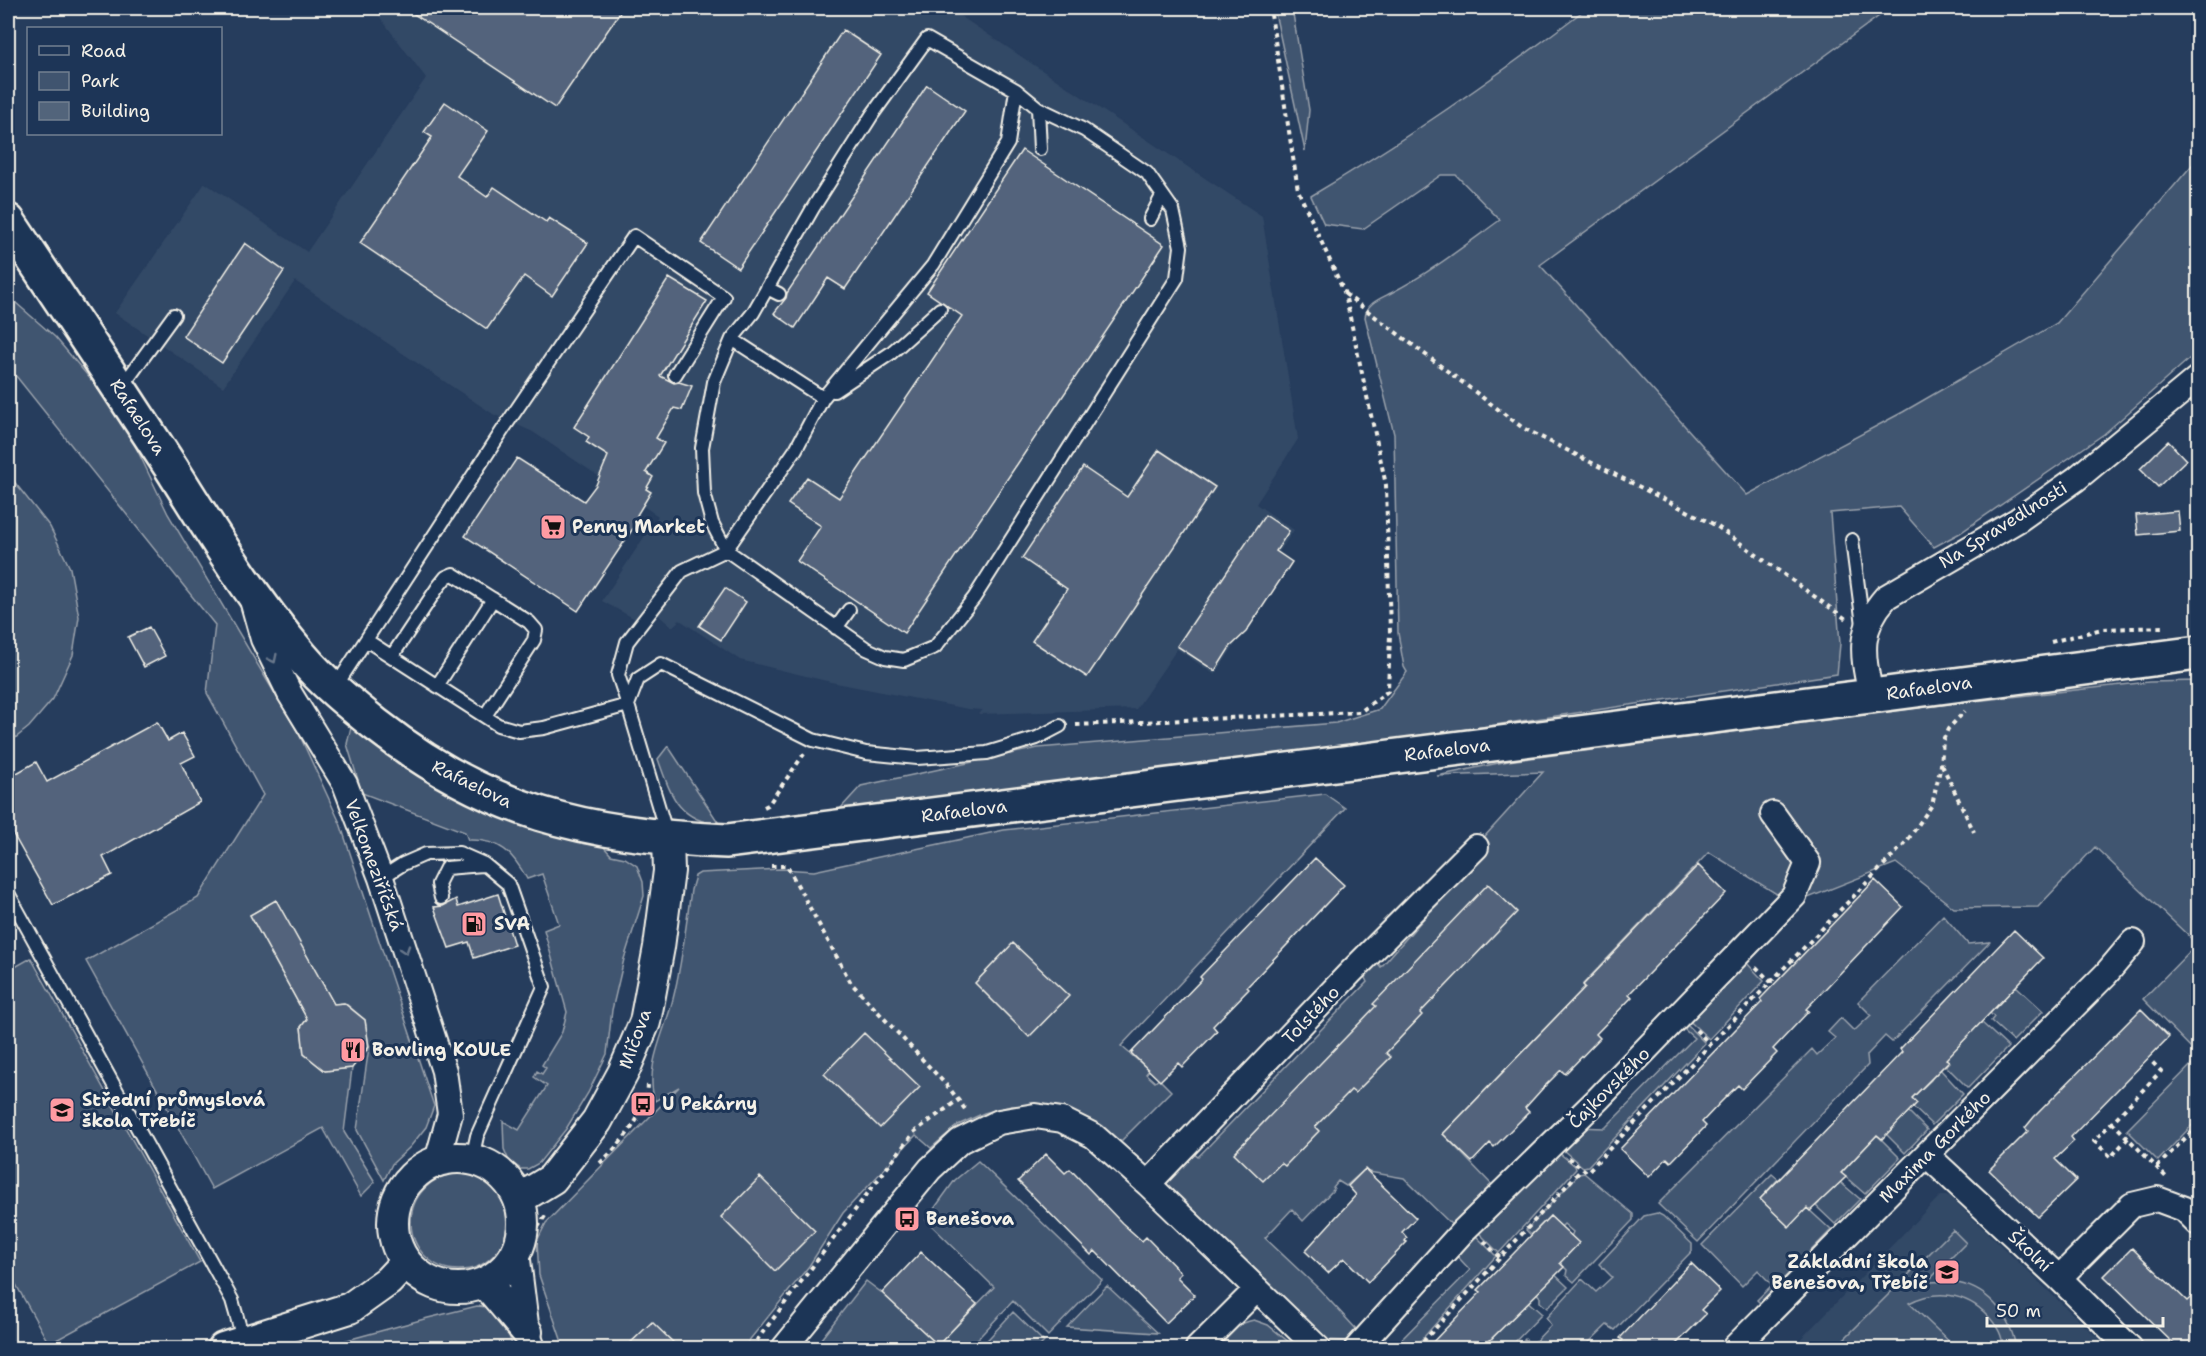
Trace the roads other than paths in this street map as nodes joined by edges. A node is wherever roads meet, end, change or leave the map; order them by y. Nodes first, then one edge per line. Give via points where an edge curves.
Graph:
1 (1016, 90) junction
2 (1038, 108) junction
3 (1040, 149) dead end
4 (1162, 196) junction
5 (1150, 219) dead end
6 (8, 221) edge
7 (940, 309) dead end
8 (174, 315) dead end
9 (732, 339) junction
10 (675, 375) dead end
11 (2199, 378) edge
12 (120, 389) junction
13 (823, 399) junction
14 (1852, 540) dead end
15 (726, 550) junction
16 (247, 584) junction
17 (493, 599) junction
18 (849, 610) dead end
19 (836, 628) junction
20 (1864, 632) junction
21 (366, 640) junction
22 (2199, 653) edge
23 (392, 656) junction
24 (437, 686) junction
25 (333, 690) junction
26 (1870, 696) junction
27 (628, 705) junction
28 (485, 716) junction
29 (1060, 726) road end
30 (1773, 814) dead end
31 (668, 839) junction
32 (1476, 847) dead end
33 (484, 864) junction
34 (381, 878) junction
35 (8, 893) edge
36 (441, 898) dead end
37 (2133, 942) dead end
38 (1928, 1156) junction
39 (472, 1159) junction
40 (437, 1161) junction
41 (1148, 1184) junction
42 (519, 1199) junction
43 (2199, 1223) edge
44 (517, 1251) junction
45 (405, 1263) junction
46 (2059, 1278) junction
47 (485, 1282) junction
48 (1257, 1289) junction
49 (530, 1340) edge
50 (238, 1347) edge
51 (784, 1348) edge
52 (1198, 1348) edge
53 (1318, 1348) edge
54 (1357, 1348) edge
55 (1734, 1348) edge
56 (2130, 1348) edge

1 - 2 lane
1 - 9 lane via 927,39 872,115 813,208 773,291
1 - 13 lane via 1008,143 933,265
2 - 3 lane
2 - 4 lane via 1084,130 1147,173
4 - 5 lane
4 - 19 lane via 1173,210 1181,247 1177,278 974,598 935,647 904,660 867,649
6 - 12 main road, Rafaelova
7 - 13 lane via 891,353
8 - 12 lane
9 - 13 lane
9 - 15 lane via 714,382 702,448 704,492 712,523
10 - 21 lane via 724,297 634,236
11 - 20 street, Na Spravedlnosti via 2076,479 2018,520 1893,591 1879,605
12 - 16 main road, Rafaelova
13 - 15 lane via 796,449
14 - 20 lane
15 - 19 lane
15 - 27 lane via 682,571 627,642 618,675
16 - 25 main road, Rafaelova via 302,657
16 -> 34 street, Velkomeziříčská via 263,639 290,694 345,784
17 - 23 lane via 453,574 446,577
17 - 24 lane
17 - 28 lane via 536,630 534,640
18 - 19 lane
20 - 26 street, Na Spravedlnosti via 1863,656
21 - 23 lane
21 - 25 lane
22 - 26 main road, Rafaelova
23 - 24 lane
24 - 28 lane
25 - 31 main road, Rafaelova via 404,747 462,782 546,816
26 - 31 main road, Rafaelova via 727,841
27 - 28 lane via 519,731
27 - 29 lane via 638,679 661,664 813,740 866,753 917,758 987,753 1037,738
27 - 31 lane
30 - 54 street, Čajkovského via 1808,863 1794,896 1606,1091 1464,1230
31 - 42 street, Míčova via 669,871 645,1022 597,1121 552,1179
32 - 41 street, Tolstého
33 - 34 lane via 459,853 426,854
33 - 36 lane via 446,868 438,884
33 - 39 lane via 507,884 544,987 477,1136
34 -> 40 street, Velkomeziříčská via 444,1071 450,1114
35 - 50 lane via 232,1300
37 - 38 street, Maxima Gorkého
38 - 46 street, Školní
38 - 55 street, Maxima Gorkého
39 - 40 street
39 - 42 street via 492,1167 508,1181
40 - 45 street via 419,1171 395,1204 392,1224
41 - 48 street
41 - 51 street via 1094,1136 1062,1120 1018,1118 980,1130 960,1140 930,1169
42 - 44 street via 523,1221
43 - 46 street via 2184,1209 2157,1199 2132,1205
44 - 47 street via 503,1270
44 - 49 street
45 - 47 street via 422,1278 442,1287 464,1288
45 - 50 street via 350,1308
46 - 56 street, Školní
47 - 49 street
48 - 52 street
48 - 53 street

